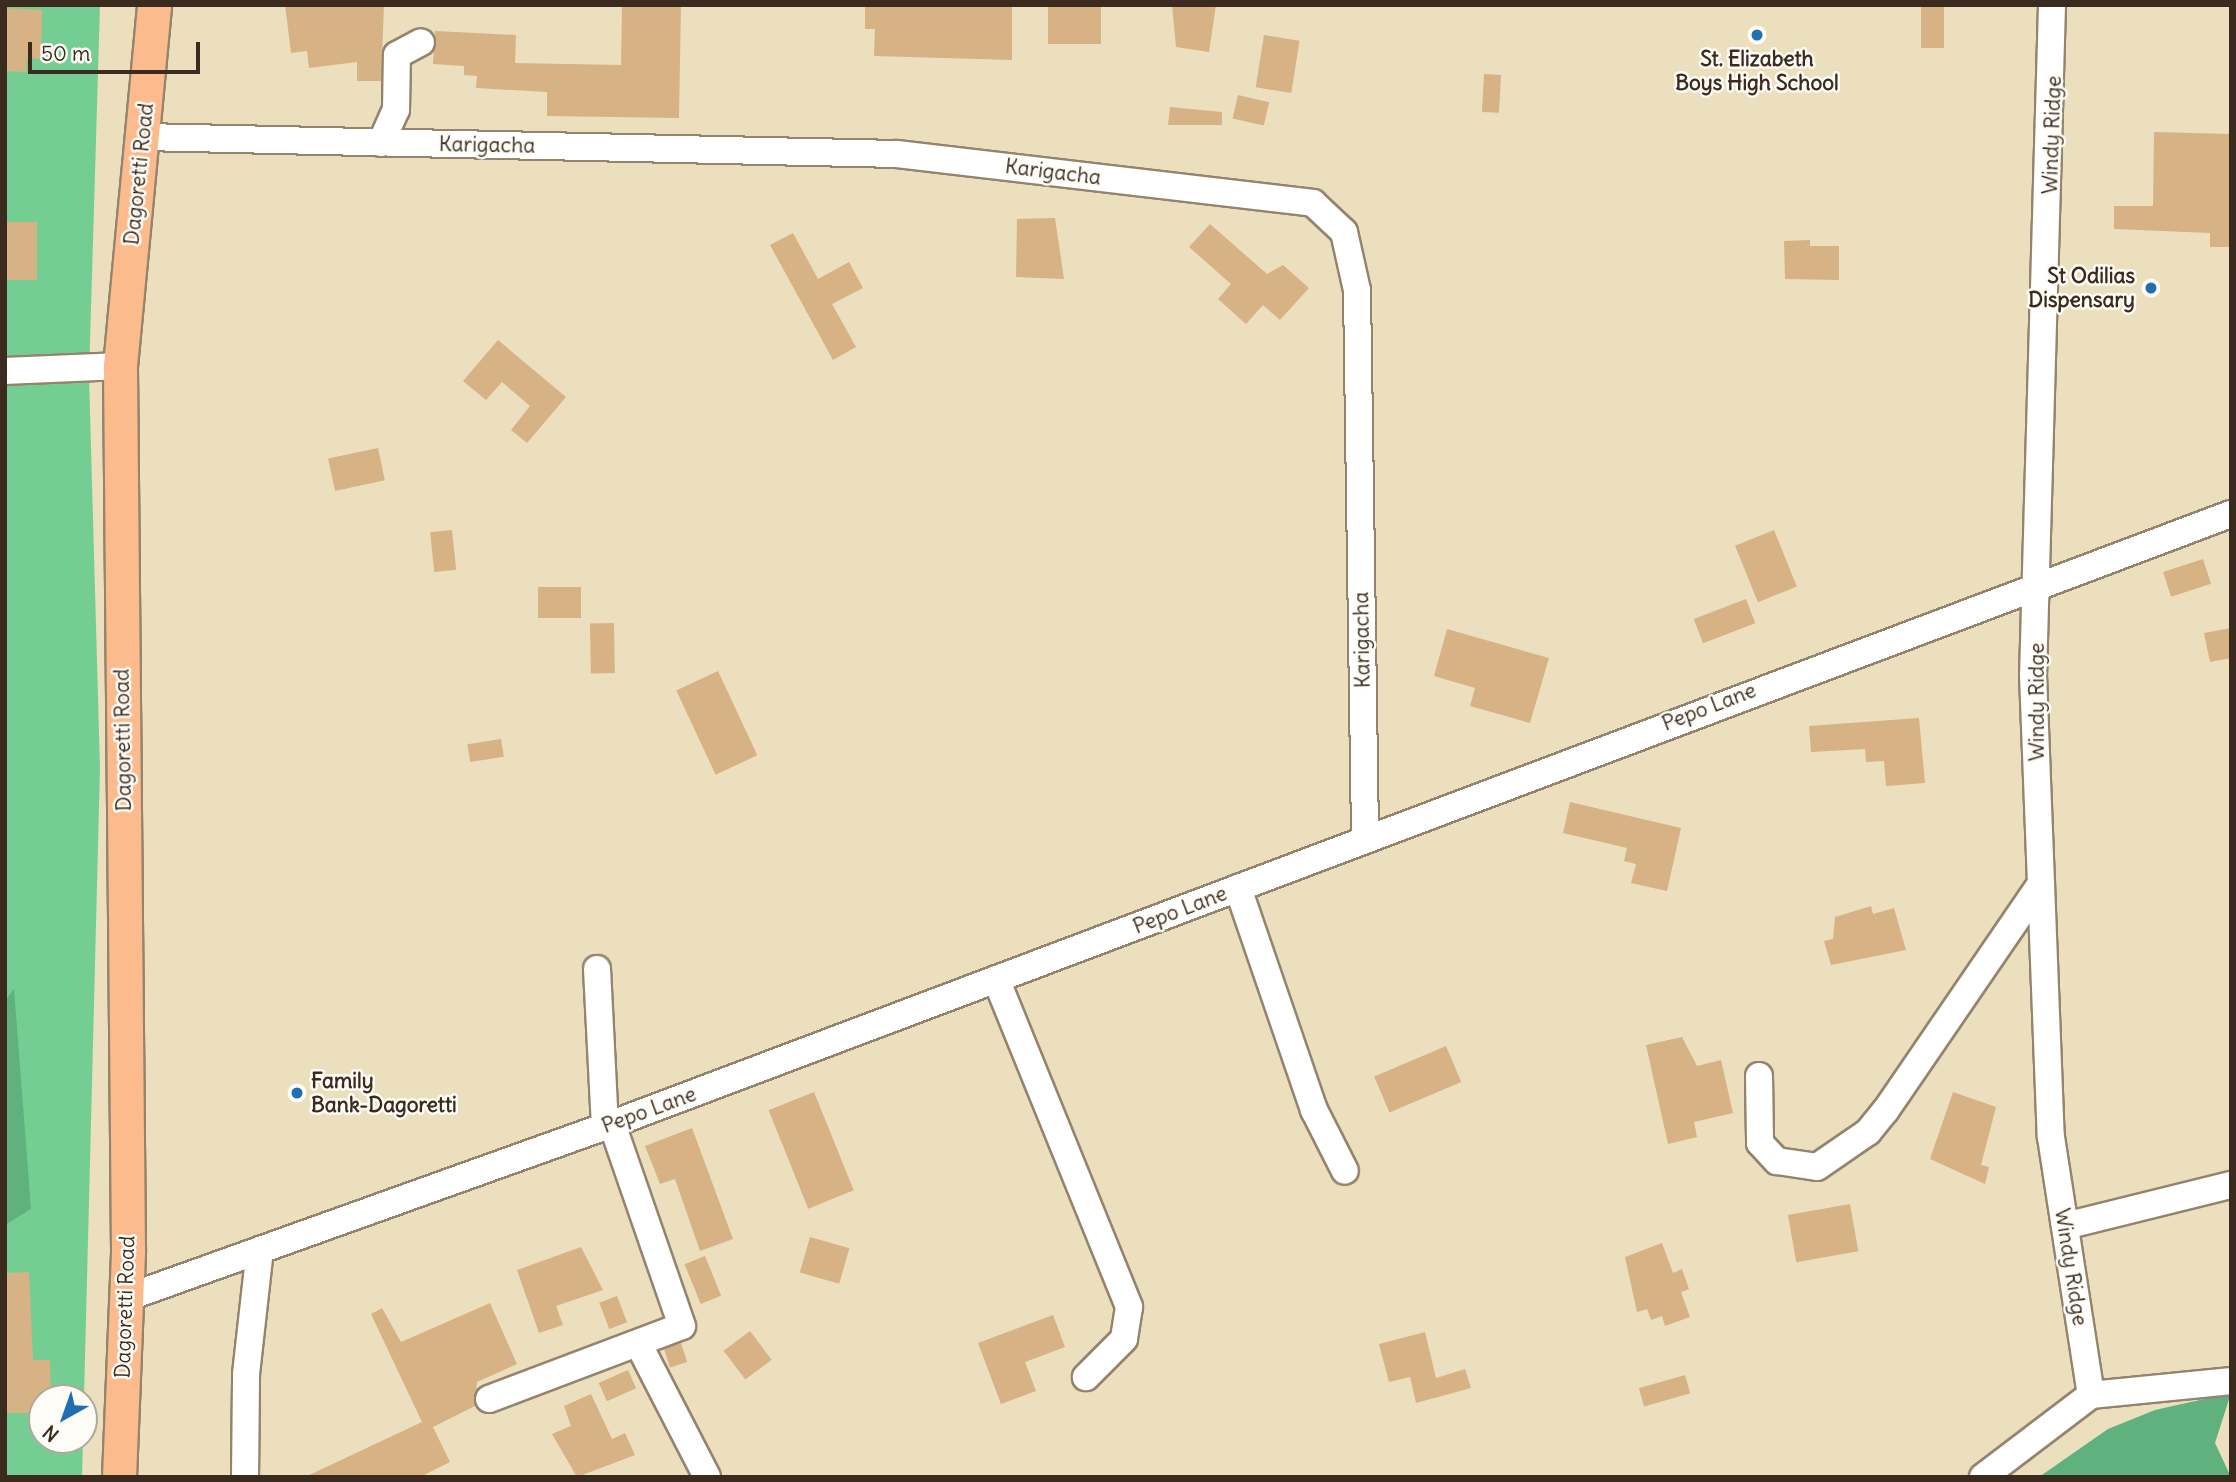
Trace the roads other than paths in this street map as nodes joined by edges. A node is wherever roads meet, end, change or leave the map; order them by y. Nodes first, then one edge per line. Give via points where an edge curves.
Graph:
1 (154, 5) edge
2 (2052, 5) edge
3 (421, 42) dead end
4 (143, 137) junction
5 (381, 142) junction
6 (120, 366) junction
7 (5, 372) edge
8 (2231, 514) edge
9 (2040, 583) junction
10 (1365, 836) junction
11 (2041, 884) junction
12 (1238, 888) junction
13 (597, 969) dead end
14 (996, 979) junction
15 (1759, 1076) dead end
16 (608, 1125) junction
17 (1345, 1171) dead end
18 (2231, 1185) edge
19 (2065, 1226) junction
20 (260, 1250) junction
21 (126, 1298) junction
22 (639, 1345) junction
23 (1086, 1377) dead end
24 (2231, 1381) edge
25 (2091, 1395) junction
26 (489, 1399) dead end
27 (119, 1477) edge
28 (245, 1477) edge
29 (708, 1477) edge
30 (1983, 1477) edge

1 - 4 main road, Dagoretti Road
2 - 9 street, Windy Ridge
3 - 5 street via 397,55 396,110
4 - 5 street, Karigacha
4 - 6 main road, Dagoretti Road
5 - 10 street, Karigacha via 897,154 1313,203 1344,232 1357,290
6 - 7 street
6 - 21 main road, Dagoretti Road
8 - 9 street, Pepo Lane
9 - 10 street, Pepo Lane
9 - 11 street, Windy Ridge via 2033,675
10 - 12 street, Pepo Lane
11 - 15 street via 1886,1110 1868,1132 1817,1167 1777,1161 1760,1143
11 - 19 street, Windy Ridge via 2051,1137
12 - 14 street, Pepo Lane
12 - 17 street via 1314,1110
13 - 16 street
14 - 16 street, Pepo Lane
14 - 23 street via 1129,1307 1124,1339
16 - 20 street, Pepo Lane
16 - 22 street via 681,1317 678,1331
18 - 19 street
19 - 25 street, Windy Ridge
20 - 21 street, Pepo Lane
20 - 28 street via 246,1374
21 - 27 main road, Dagoretti Road
22 - 26 street
22 - 29 street
24 - 25 street
25 - 30 street

